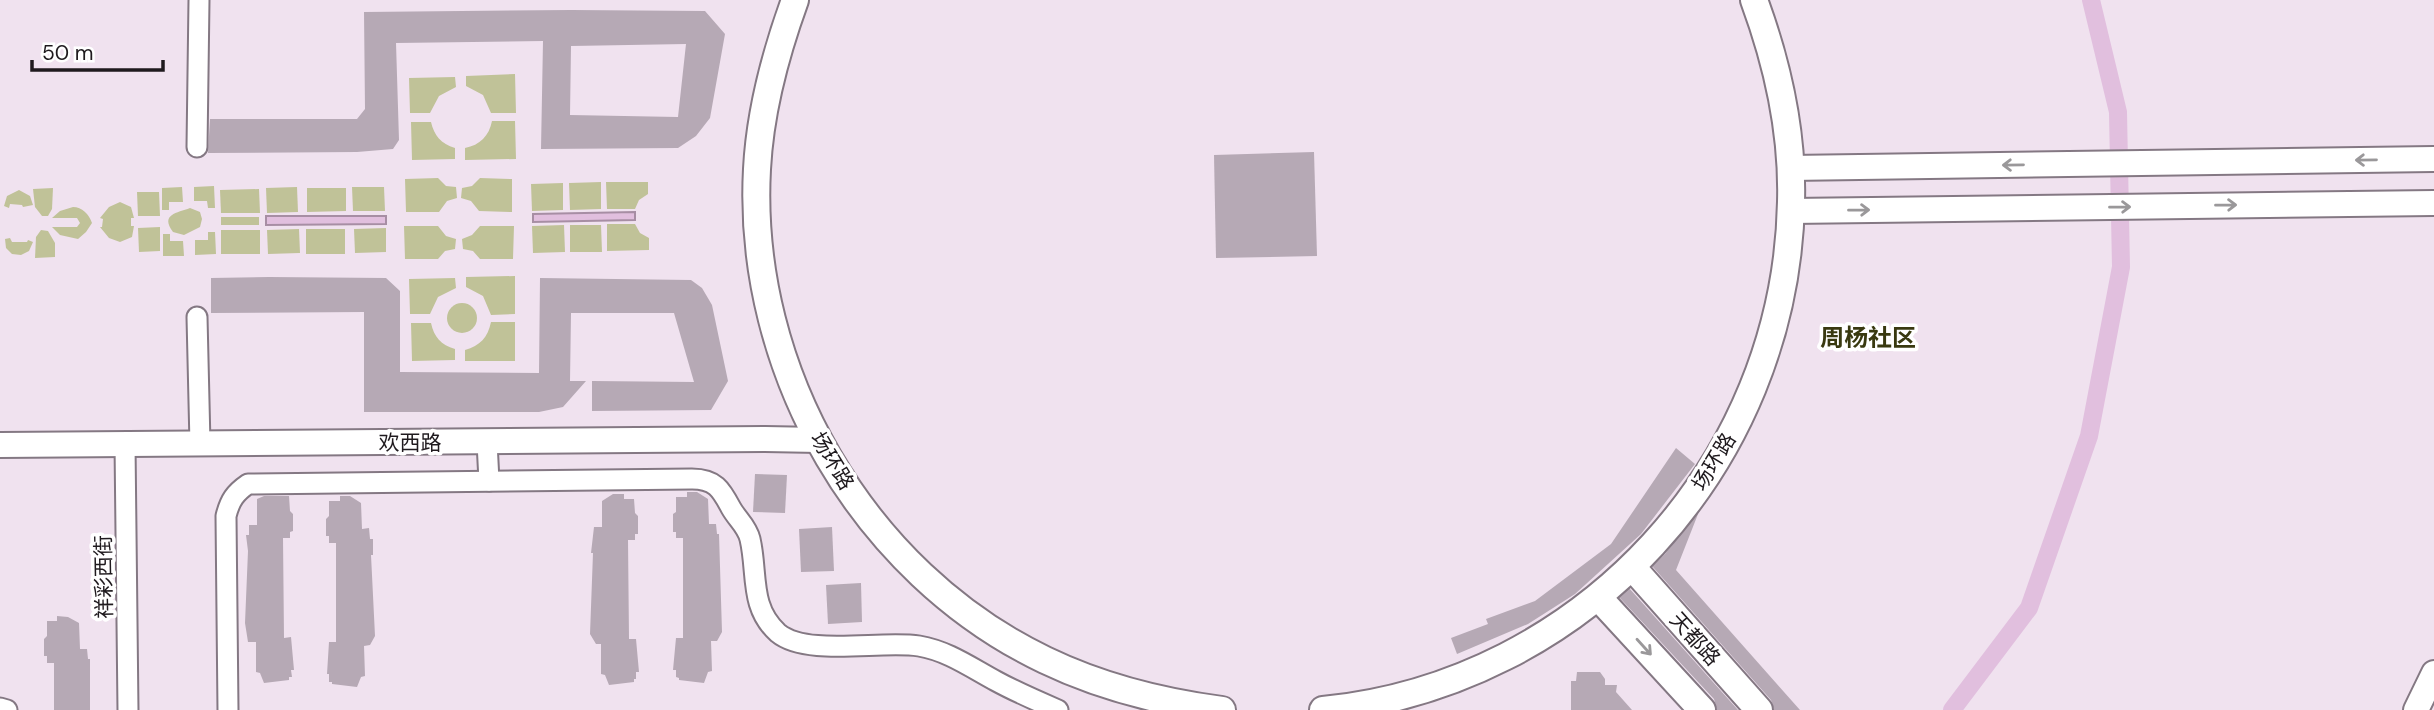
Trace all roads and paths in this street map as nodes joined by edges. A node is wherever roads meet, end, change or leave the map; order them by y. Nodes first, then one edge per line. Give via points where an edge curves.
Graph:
1 (199, 0) edge
2 (795, 0) edge
3 (1754, 0) edge
4 (197, 147) dead end
5 (2434, 159) edge
6 (1790, 167) junction
7 (2434, 203) edge
8 (1791, 211) junction
9 (197, 317) dead end
10 (819, 440) junction
11 (487, 442) junction
12 (125, 444) junction
13 (200, 444) junction
14 (0, 445) edge
15 (489, 481) junction
16 (1632, 567) junction
17 (1598, 597) junction
18 (2434, 673) edge
19 (0, 708) edge
20 (7, 710) edge
21 (128, 710) edge
22 (228, 710) edge
23 (1058, 710) edge
24 (1222, 710) edge
25 (1323, 710) edge
26 (1702, 710) edge
27 (1759, 710) edge
28 (2416, 710) edge

1 - 4 street
2 - 10 main road, 场环路 via 776,51 765,100 757,169 758,237 778,344
3 - 6 main road, 场环路 via 1779,81
5 -> 6 street
6 - 8 main road, 场环路
8 -> 7 street
8 - 16 main road, 场环路 via 1777,313 1741,417 1690,502
9 - 13 street
10 - 11 street, 欢西路
10 - 24 main road, 场环路 via 858,504 899,552 937,589 992,630 1045,660 1111,687 1180,705
11 - 13 street, 欢西路
11 - 15 street
12 - 13 street, 欢西路
12 - 14 street, 欢西路
12 - 21 street, 祥彩西街
15 - 22 street via 248,484 237,491 226,516
15 - 23 street via 704,479 716,484 744,524 750,539 755,594 770,625 782,636 814,646 884,643 923,647 959,659
16 - 17 main road, 场环路
16 - 27 main road, 天都路
17 - 25 main road, 场环路 via 1516,652 1458,679 1405,696
17 -> 26 main road, 天都路
18 - 28 street
19 - 20 street

